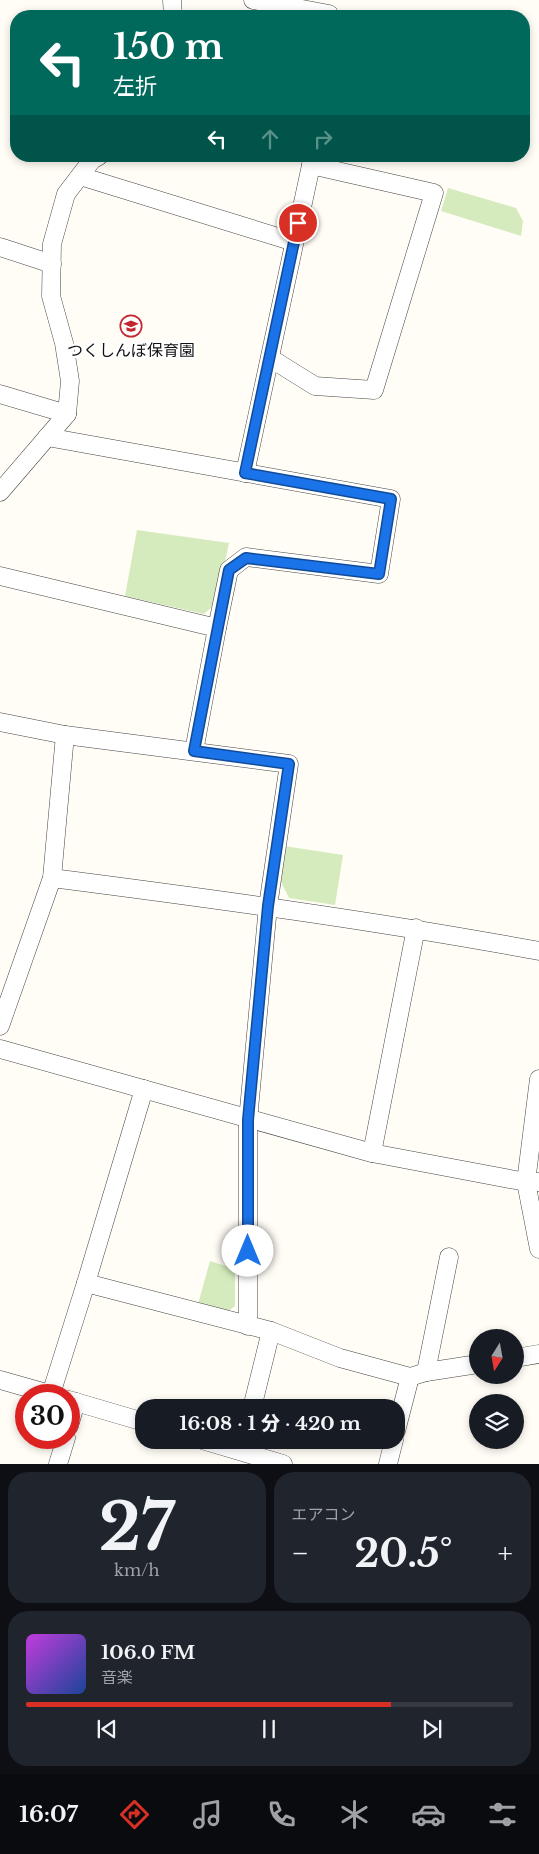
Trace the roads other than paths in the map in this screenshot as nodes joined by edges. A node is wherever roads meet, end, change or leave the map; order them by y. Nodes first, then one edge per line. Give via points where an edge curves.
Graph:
1 (253, 0) edge
2 (307, 10) edge
3 (90, 162) edge
4 (312, 162) edge
5 (319, 162) edge
6 (80, 176) junction
7 (294, 242) junction
8 (0, 247) edge
9 (52, 264) junction
10 (270, 358) junction
11 (0, 394) edge
12 (67, 414) junction
13 (47, 437) junction
14 (245, 473) junction
15 (0, 492) edge
16 (0, 576) edge
17 (218, 628) junction
18 (0, 722) edge
19 (65, 734) junction
20 (194, 751) junction
21 (52, 878) junction
22 (268, 906) junction
23 (416, 928) junction
24 (539, 951) edge
25 (0, 1026) edge
26 (0, 1049) edge
27 (539, 1079) edge
28 (144, 1089) junction
29 (248, 1120) junction
30 (372, 1153) junction
31 (533, 1182) edge
32 (539, 1249) edge
33 (449, 1257) dead end
34 (86, 1283) junction
35 (248, 1326) junction
36 (271, 1331) junction
37 (539, 1354) edge
38 (524, 1356) edge
39 (469, 1366) edge
40 (418, 1375) junction
41 (0, 1380) edge
42 (15, 1384) edge
43 (55, 1384) edge
44 (254, 1399) edge
45 (80, 1403) edge
46 (405, 1408) edge
47 (135, 1419) edge
48 (63, 1449) edge
49 (392, 1449) edge
50 (240, 1452) edge
51 (58, 1464) edge
52 (283, 1464) edge
53 (388, 1464) edge

1 - 2 street
3 - 6 street
4 - 7 street
5 - 10 street via 434,193 374,390 315,386
6 - 7 street
6 - 9 street via 66,194 52,244
7 - 10 street
8 - 9 street
9 - 12 street via 51,296 70,381
10 - 14 street
11 - 12 street
12 - 13 street
13 - 14 street
13 - 15 street
14 - 17 street via 391,499 379,574 246,558 229,570
16 - 17 street
17 - 20 street
18 - 19 street
19 - 20 street
19 - 21 street
20 - 22 street via 289,764
21 - 22 street
21 - 25 street
22 - 23 street
22 - 29 street
23 - 24 street
23 - 30 street
26 - 28 street
27 - 31 street
28 - 29 street
28 - 34 street
29 - 30 street
29 - 35 street
30 - 31 street
31 - 32 street
33 - 40 street
34 - 35 street
34 - 43 street
35 - 36 street
36 - 40 street via 340,1358
36 - 44 street
37 - 38 street
39 - 40 street
40 - 46 street
41 - 42 street
45 - 47 street
48 - 51 street
49 - 53 street
50 - 52 street

